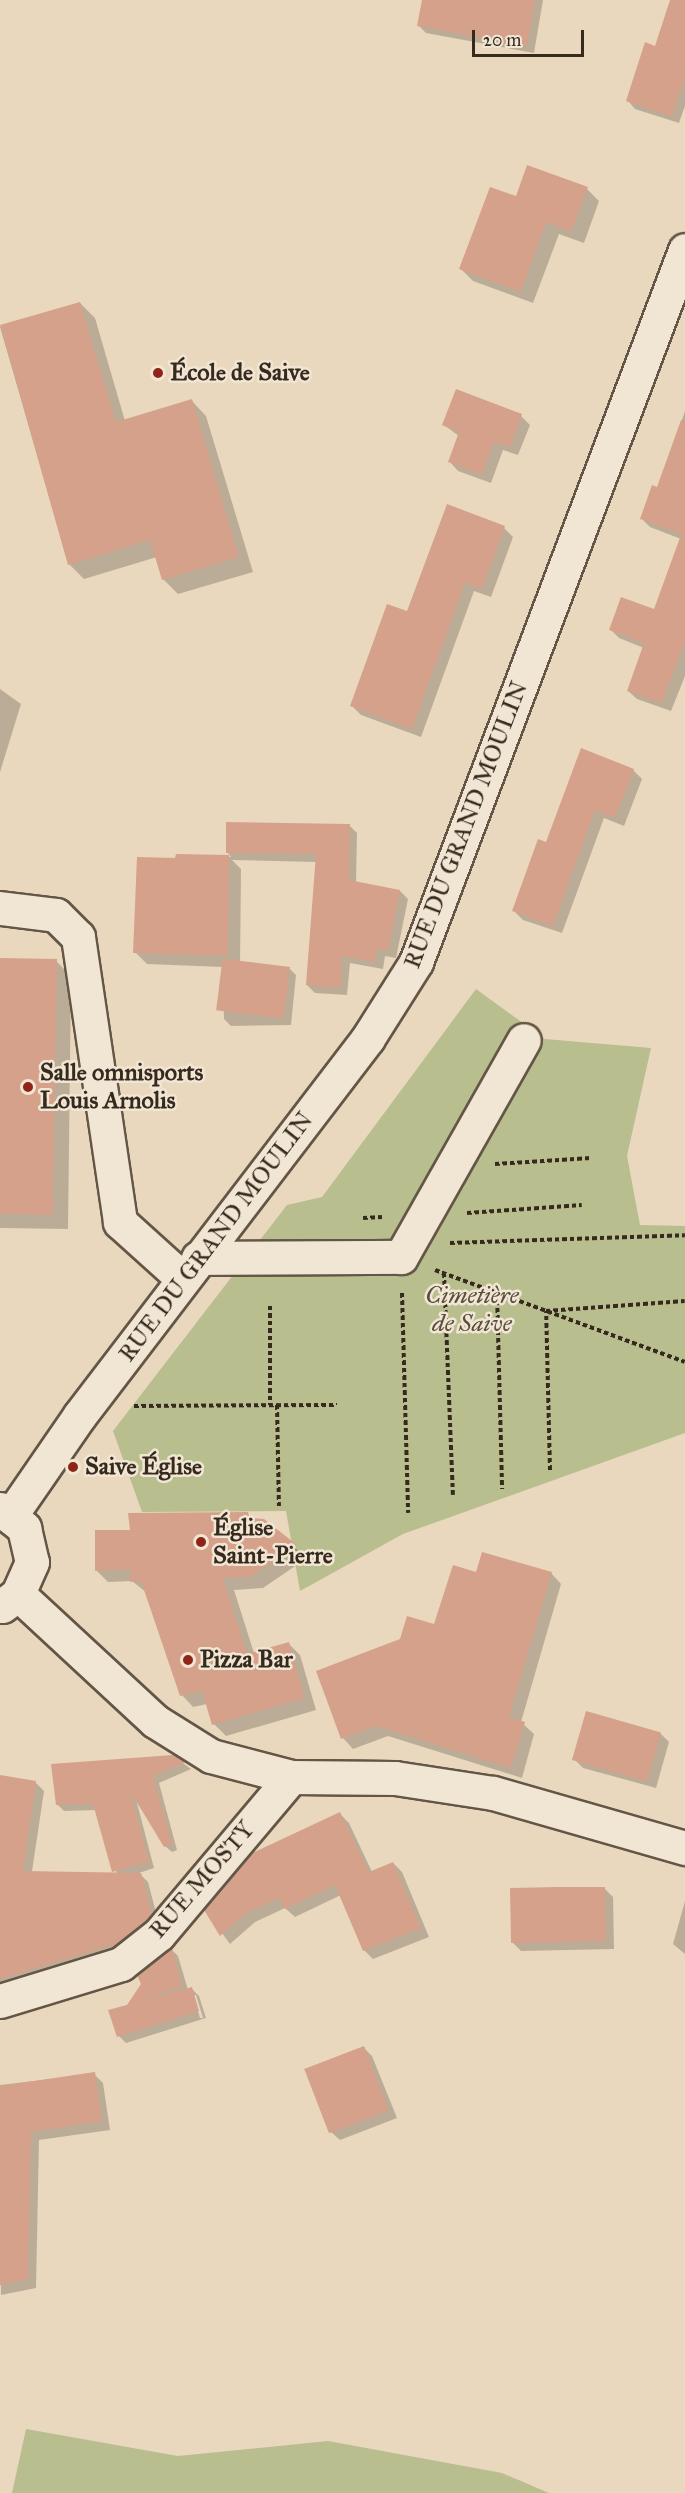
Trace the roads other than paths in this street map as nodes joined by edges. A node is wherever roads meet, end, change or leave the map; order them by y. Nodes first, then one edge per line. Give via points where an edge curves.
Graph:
1 (685, 250) edge
2 (0, 908) edge
3 (524, 1040) dead end
4 (190, 1268) junction
5 (6, 1512) edge
6 (9, 1600) edge
7 (291, 1777) junction
8 (685, 1848) edge
9 (0, 2001) edge

1 - 4 street, RUE DU GRAND MOULIN via 416,962 368,1038
2 - 4 street via 56,915 78,937 120,1221
3 - 4 street via 404,1251
4 - 5 street, RUE DU GRAND MOULIN
5 - 6 street via 24,1528 31,1544 32,1562
6 - 7 street via 155,1721 211,1756
7 - 8 street via 395,1778 493,1793
7 - 9 street, RUE MOSTY via 159,1934 121,1964

